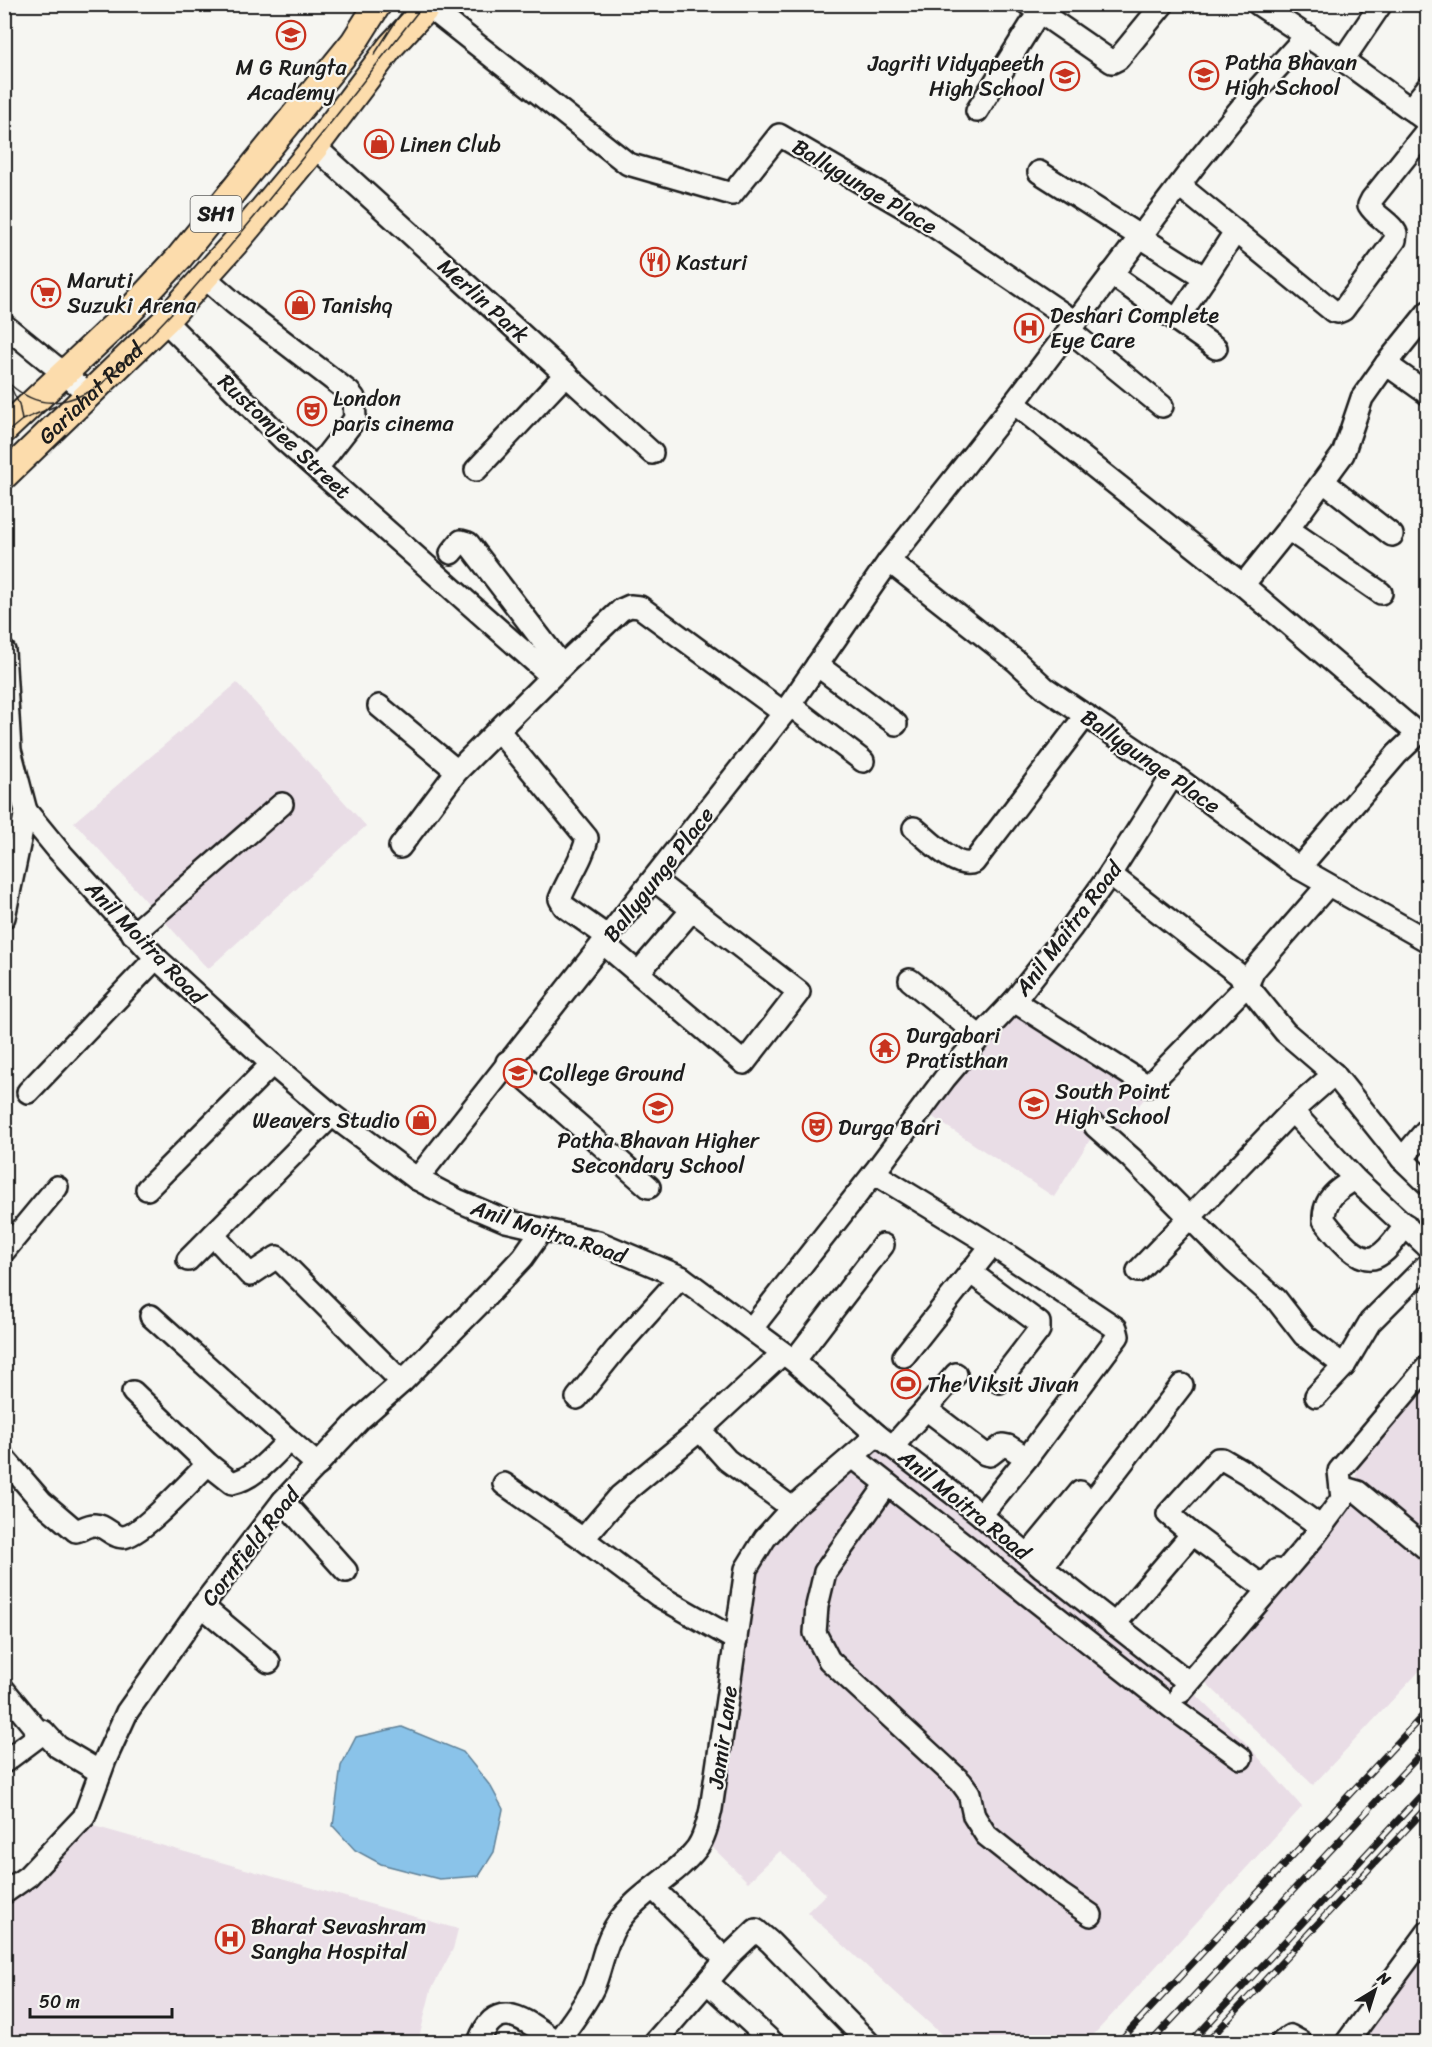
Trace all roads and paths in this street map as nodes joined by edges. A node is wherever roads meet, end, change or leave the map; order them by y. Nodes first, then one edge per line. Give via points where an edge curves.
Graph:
1 (378, 4) edge
2 (1163, 4) edge
3 (1258, 4) edge
4 (1381, 4) edge
5 (429, 5) edge
6 (1033, 8) edge
7 (1306, 35) junction
8 (1343, 60) junction
9 (1428, 87) edge
10 (1410, 109) junction
11 (977, 111) dead end
12 (1428, 122) edge
13 (1428, 129) edge
14 (315, 147) junction
15 (1039, 172) dead end
16 (1180, 186) junction
17 (1235, 232) junction
18 (1140, 236) junction
19 (1111, 274) junction
20 (204, 277) junction
21 (1205, 278) junction
22 (1428, 312) edge
23 (1177, 320) junction
24 (165, 321) junction
25 (4, 325) edge
26 (1072, 326) junction
27 (1216, 348) dead end
28 (1386, 364) junction
29 (566, 374) junction
30 (64, 375) junction
31 (89, 394) junction
32 (1428, 394) edge
33 (1014, 403) junction
34 (1162, 406) dead end
35 (4, 430) edge
36 (652, 453) dead end
37 (317, 468) junction
38 (476, 470) dead end
39 (4, 476) edge
40 (1324, 482) junction
41 (1288, 529) junction
42 (1392, 535) dead end
43 (451, 553) dead end
44 (889, 561) junction
45 (1244, 585) junction
46 (1381, 593) dead end
47 (4, 651) edge
48 (817, 665) junction
49 (557, 671) junction
50 (379, 706) dead end
51 (787, 709) junction
52 (1086, 716) junction
53 (896, 724) dead end
54 (1423, 728) edge
55 (498, 730) junction
56 (863, 761) dead end
57 (457, 771) junction
58 (1173, 775) junction
59 (282, 804) dead end
60 (26, 811) junction
61 (914, 828) dead end
62 (400, 847) dead end
63 (1299, 868) junction
64 (1110, 874) junction
65 (654, 880) junction
66 (1328, 885) junction
67 (693, 910) junction
68 (4, 917) edge
69 (133, 934) junction
70 (605, 940) junction
71 (1428, 941) edge
72 (156, 958) junction
73 (639, 972) junction
74 (910, 980) dead end
75 (1247, 986) junction
76 (1014, 1001) junction
77 (980, 1037) junction
78 (507, 1062) junction
79 (272, 1064) junction
80 (1334, 1074) junction
81 (28, 1092) dead end
82 (1292, 1111) junction
83 (332, 1115) junction
84 (1095, 1126) dead end
85 (1428, 1128) edge
86 (1402, 1158) junction
87 (874, 1173) junction
88 (417, 1179) junction
89 (1355, 1179) junction
90 (1428, 1184) edge
91 (57, 1187) dead end
92 (649, 1187) dead end
93 (147, 1189) dead end
94 (1189, 1217) junction
95 (1406, 1225) junction
96 (542, 1230) junction
97 (213, 1235) junction
98 (7, 1245) edge
99 (883, 1245) dead end
100 (992, 1245) junction
101 (1428, 1247) edge
102 (188, 1260) dead end
103 (1428, 1264) edge
104 (1138, 1270) dead end
105 (970, 1272) junction
106 (681, 1277) junction
107 (151, 1316) dead end
108 (752, 1328) junction
109 (904, 1356) dead end
110 (789, 1357) junction
111 (1344, 1366) junction
112 (1428, 1366) edge
113 (956, 1374) dead end
114 (402, 1382) junction
115 (999, 1382) dead end
116 (1182, 1385) dead end
117 (133, 1392) dead end
118 (1316, 1396) dead end
119 (577, 1398) dead end
120 (926, 1409) junction
121 (700, 1430) junction
122 (289, 1440) junction
123 (885, 1440) junction
124 (853, 1457) junction
125 (4, 1458) edge
126 (1028, 1458) junction
127 (208, 1464) junction
128 (318, 1465) junction
129 (504, 1484) dead end
130 (887, 1484) junction
131 (1341, 1487) junction
132 (1080, 1492) dead end
133 (283, 1501) junction
134 (792, 1508) junction
135 (981, 1515) junction
136 (1318, 1525) junction
137 (1192, 1534) junction
138 (583, 1539) junction
139 (1428, 1551) edge
140 (1035, 1561) junction
141 (346, 1571) dead end
142 (202, 1606) junction
143 (1114, 1624) junction
144 (736, 1640) junction
145 (269, 1662) dead end
146 (1188, 1682) junction
147 (4, 1690) edge
148 (1171, 1707) junction
149 (44, 1732) junction
150 (1241, 1758) dead end
151 (4, 1762) edge
152 (100, 1772) junction
153 (653, 1888) junction
154 (4, 1893) edge
155 (1091, 1915) dead end
156 (1426, 1936) edge
157 (726, 1960) junction
158 (708, 1983) junction
159 (480, 2043) edge
160 (557, 2043) edge
161 (655, 2043) edge
162 (772, 2043) edge
163 (868, 2043) edge
164 (1282, 2043) edge
165 (1301, 2043) edge
166 (1347, 2043) edge

1 - 30 main road, Gariahat Road / SH1 via 354,42 179,258
2 - 6 street via 1112,62
3 - 7 street
4 - 8 street
5 - 14 main road, Gariahat Road / SH1 via 391,46
5 - 26 street, Ballygunge Place via 628,164 732,194 779,135 919,216
6 - 11 street
7 - 8 street
7 - 16 street, Ballygunge Place via 1246,102
8 - 10 street
9 - 10 street
10 - 12 street
13 - 17 street via 1372,199 1369,206 1393,228 1395,240 1343,310 1333,311
14 - 20 main road, Gariahat Road / SH1
14 - 29 street, Merlin Park
15 - 18 street
16 - 17 street
16 - 18 street, Ballygunge Place
17 - 21 street
18 - 19 street, Ballygunge Place
18 - 21 street
19 - 23 street
19 - 26 street, Ballygunge Place
20 - 24 main road, Gariahat Road / SH1
20 - 37 street via 354,398 355,418
21 - 23 street
22 - 28 street
23 - 27 street
24 - 31 main road, Gariahat Road / SH1
24 - 37 street, Rustomjee Street
25 - 30 street
26 - 33 street, Ballygunge Place
26 - 34 street
28 - 32 street
28 - 40 street via 1362,398 1346,447
29 - 36 street, Merlin Park
29 - 38 street
30 - 31 street
30 - 35 main road, Gariahat Road / SH1
31 - 39 main road, Gariahat Road / SH1
33 - 44 street, Ballygunge Place
33 - 45 street
37 - 49 street, Rustomjee Street
40 - 41 street
40 - 42 street
41 - 45 street
41 - 46 street
43 - 49 street via 461,541 468,543
44 - 48 street, Ballygunge Place
44 - 52 street, Ballygunge Place via 1045,688
45 - 54 street
47 - 60 street via 10,750
48 - 51 street, Ballygunge Place
48 - 53 street
49 - 51 street via 621,610 640,607
49 - 55 street
50 - 57 street
51 - 56 street
51 - 65 street, Ballygunge Place
52 - 58 street, Ballygunge Place
52 - 61 street via 974,862 959,863
54 - 63 street
55 - 57 street
55 - 70 street via 587,838 560,898 564,906
57 - 62 street
58 - 63 street, Ballygunge Place
58 - 64 street, Anil Maitra Road
59 - 69 street
60 - 68 street
60 - 69 street, Anil Moitra Road
63 - 66 street, Ballygunge Place
64 - 75 street via 1238,974
64 - 76 street, Anil Maitra Road
65 - 67 street
65 - 70 street, Ballygunge Place
66 - 71 street, Ballygunge Place
66 - 75 street via 1254,970
67 - 73 street
67 - 73 street via 799,992 744,1063
69 - 72 street, Anil Moitra Road
70 - 73 street
70 - 78 street, Ballygunge Place
72 - 79 street, Anil Moitra Road
72 - 81 street
74 - 77 street
75 - 76 street via 1148,1086
75 - 80 street via 1285,1032
76 - 77 street, Anil Maitra Road
77 - 87 street, Anil Maitra Road
78 - 88 street, Ballygunge Place
78 - 92 street
79 - 83 street, Anil Moitra Road
79 - 93 street
80 - 82 street
80 - 86 street
82 - 89 street
82 - 94 street
83 - 88 street, Anil Moitra Road
83 - 97 street
84 - 94 street
85 - 86 street
86 - 90 street
87 - 100 street
87 - 108 street, Anil Maitra Road
88 - 96 street, Anil Moitra Road via 459,1202
89 - 95 street
89 - 95 street via 1340,1187 1324,1210 1324,1220 1348,1248 1370,1259 1378,1256
91 - 98 street
94 - 104 street
94 - 111 street via 1276,1299 1304,1335
95 - 101 street
96 - 106 street, Anil Moitra Road via 598,1242
96 - 114 street, Cornfield Road via 523,1257
97 - 102 street
97 - 114 street via 250,1275 278,1257
99 - 110 street
100 - 105 street
100 - 126 street via 1116,1328 1118,1336
103 - 111 street via 1370,1322
105 - 109 street
105 - 115 street via 1039,1323 1039,1330
106 - 108 street, Anil Moitra Road
106 - 119 street
107 - 122 street
108 - 110 street, Anil Moitra Road
110 - 121 street
110 - 123 street, Anil Moitra Road
111 - 118 street
112 - 131 street via 1340,1471
113 - 120 street, Jamir Lane
114 - 128 street, Cornfield Road via 359,1420
116 - 140 street
117 - 127 street
120 - 123 street, Jamir Lane
120 - 126 street via 985,1454 990,1455 1003,1445
121 - 134 street via 728,1460
121 - 138 street via 620,1496
122 - 127 street via 243,1481 232,1483
122 - 128 street
123 - 124 street, Jamir Lane
123 - 135 street, Anil Moitra Road
124 - 130 street
124 - 134 street, Jamir Lane
125 - 127 street via 42,1502 76,1531 99,1525 124,1537 164,1508
126 - 135 street
128 - 133 street, Cornfield Road
129 - 138 street
130 - 148 street
130 - 155 street via 825,1572 815,1633 830,1660 961,1782 986,1835
131 - 136 street via 1342,1499
131 - 139 street via 1358,1492
132 - 140 street
133 - 141 street
133 - 142 street, Cornfield Road
134 - 144 street, Jamir Lane via 765,1538 746,1569
135 - 140 street, Anil Moitra Road
136 - 137 street via 1264,1583 1257,1582
136 - 137 street via 1220,1458 1168,1514
136 - 146 street
137 - 143 street
138 - 144 street via 659,1596
140 - 143 street, Anil Moitra Road
142 - 145 street
142 - 152 street, Cornfield Road via 128,1712
143 - 146 street, Anil Moitra Road
144 - 153 street, Jamir Lane via 705,1833 698,1847
146 - 148 street
147 - 149 street via 36,1729
148 - 150 street
149 - 151 street
149 - 152 street via 58,1747
152 - 154 street, Cornfield Road via 84,1817 28,1876
153 - 157 street
153 - 160 street, Jamir Lane via 618,1921 607,1940 592,1991
156 - 166 street
157 - 158 street
157 - 163 street via 756,1930
158 - 161 street
158 - 162 street
159 - 160 street, Jamir Lane via 491,2020 499,2015 517,2016
164 - 165 street via 1290,2036

